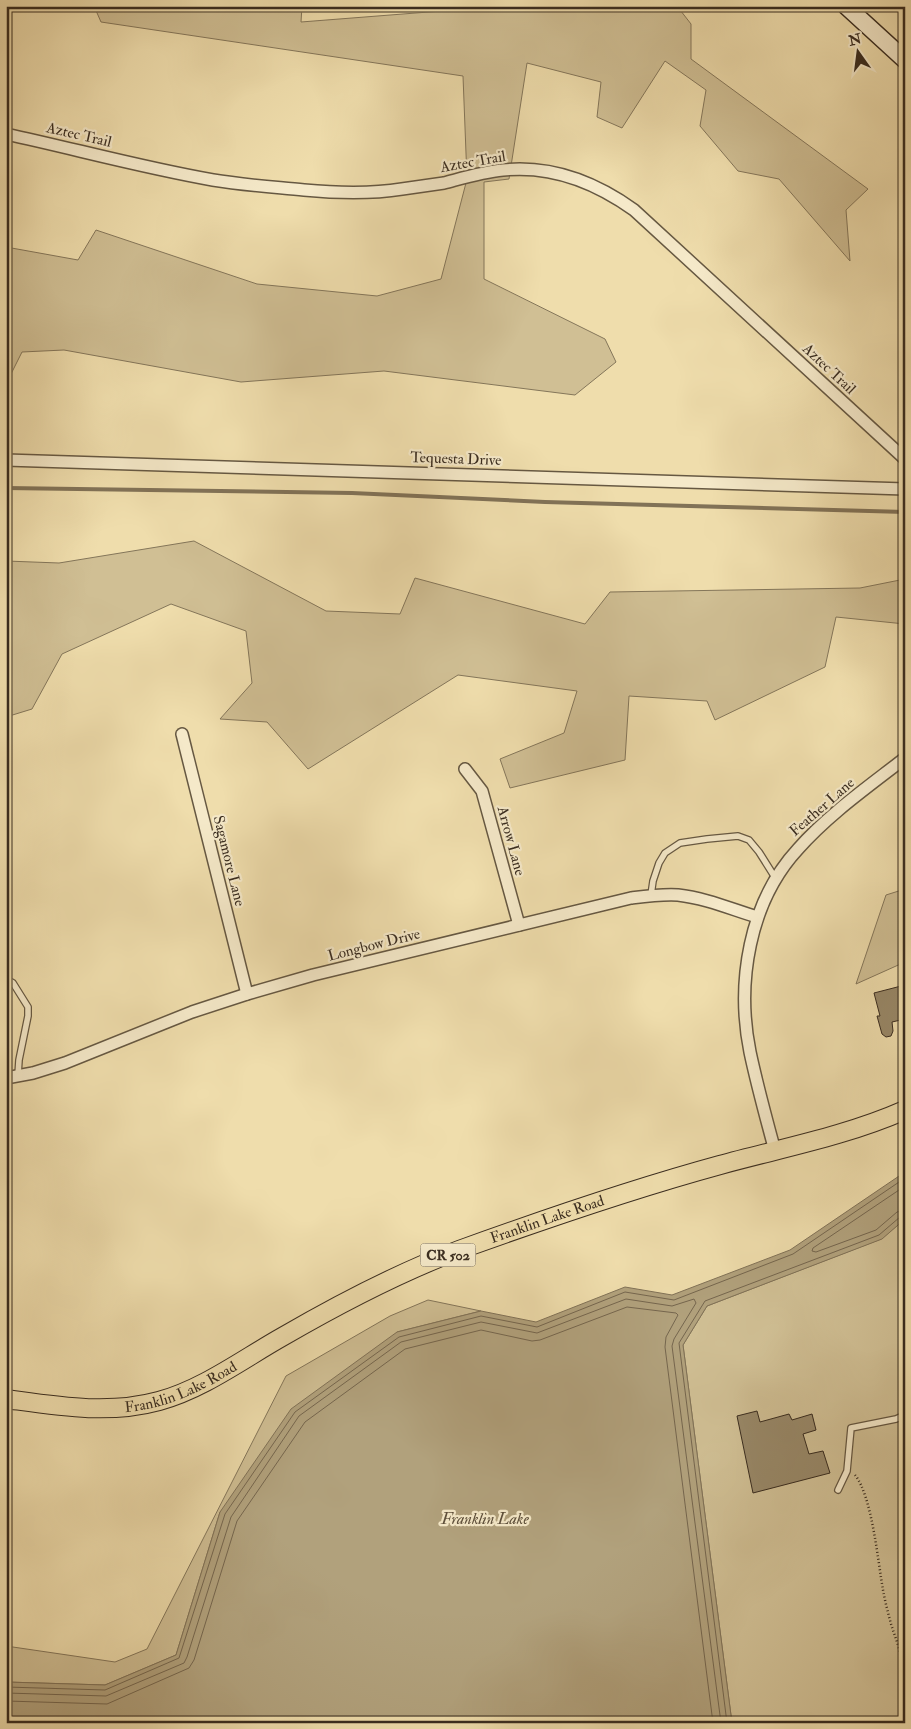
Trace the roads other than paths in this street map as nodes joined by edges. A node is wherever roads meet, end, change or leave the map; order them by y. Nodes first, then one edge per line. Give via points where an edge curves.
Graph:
1 (846, 6) edge
2 (905, 60) edge
3 (6, 134) edge
4 (905, 459) edge
5 (6, 460) edge
6 (905, 489) edge
7 (182, 734) dead end
8 (905, 758) edge
9 (465, 769) dead end
10 (776, 879) junction
11 (651, 895) junction
12 (757, 917) junction
13 (519, 925) junction
14 (6, 979) edge
15 (247, 994) junction
16 (12, 1077) edge
17 (905, 1110) edge
18 (775, 1151) junction
19 (6, 1399) edge
20 (905, 1416) edge
21 (838, 1490) dead end

1 - 2 main road
3 - 4 street, Aztec Trail via 194,176 307,190 399,190 482,173 525,169 550,172 591,184 634,210
5 - 6 street, Tequesta Drive
7 - 15 street, Sagamore Lane
8 - 10 street, Feather Lane via 818,827 796,850
9 - 13 street, Arrow Lane via 482,791
10 - 11 lane via 749,840 738,836 707,839 680,843 664,853
10 - 12 street, Feather Lane
11 - 12 street, Longbow Drive via 678,895
11 - 13 street, Longbow Drive
12 - 18 street, Feather Lane via 748,952 746,1020 750,1051
13 - 15 street, Longbow Drive
14 - 16 lane via 28,1007 19,1060
15 - 16 street, Longbow Drive via 192,1012 65,1064
17 - 18 main road, Franklin Lake Road / CR 502 via 885,1119
18 - 19 main road, Franklin Lake Road / CR 502 via 651,1185 458,1251 355,1297 194,1388 162,1400 133,1408 102,1410
20 - 21 lane via 851,1428 847,1471

